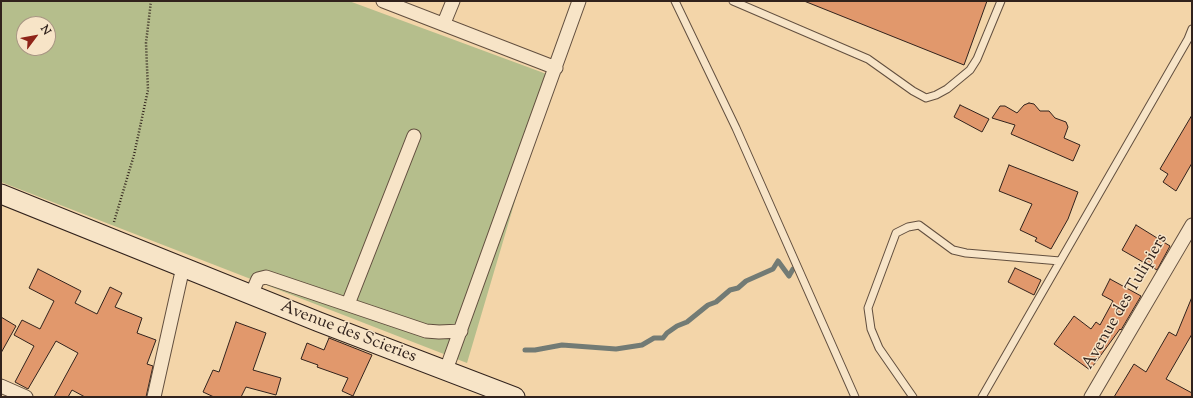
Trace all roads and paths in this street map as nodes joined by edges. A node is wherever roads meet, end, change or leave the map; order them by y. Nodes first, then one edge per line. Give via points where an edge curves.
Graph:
1 (151, 1) edge
2 (384, 1) edge
3 (453, 1) edge
4 (579, 1) edge
5 (675, 1) edge
6 (733, 1) edge
7 (1001, 1) edge
8 (444, 23) junction
9 (1192, 29) edge
10 (556, 68) junction
11 (414, 136) dead end
12 (1, 194) edge
13 (1192, 225) edge
14 (109, 237) junction
15 (1060, 261) junction
16 (183, 267) junction
17 (251, 294) junction
18 (348, 304) junction
19 (462, 331) junction
20 (446, 370) junction
21 (1, 386) edge
22 (26, 397) edge
23 (154, 397) edge
24 (514, 397) edge
25 (855, 397) edge
26 (913, 397) edge
27 (982, 397) edge
28 (1092, 397) edge

1 - 14 path via 146,43 148,90 134,155
2 - 8 street
3 - 8 street
4 - 10 street
5 - 25 lane via 736,128
6 - 7 lane via 868,59 926,98 947,89 970,70
8 - 10 street
9 - 15 lane
10 - 19 street
11 - 18 street
12 - 14 street, Avenue des Scieries
13 - 28 street, Avenue des Tulipiers
14 - 16 street, Avenue des Scieries
15 - 26 lane via 952,250 919,225 896,233 868,308 871,329 879,348
15 - 27 lane
16 - 17 street, Avenue des Scieries
16 - 23 street
17 - 18 street via 258,279 266,277
17 - 20 street, Avenue des Scieries
18 - 19 street via 426,331
19 - 20 street
20 - 24 street, Avenue des Scieries
21 - 22 street

